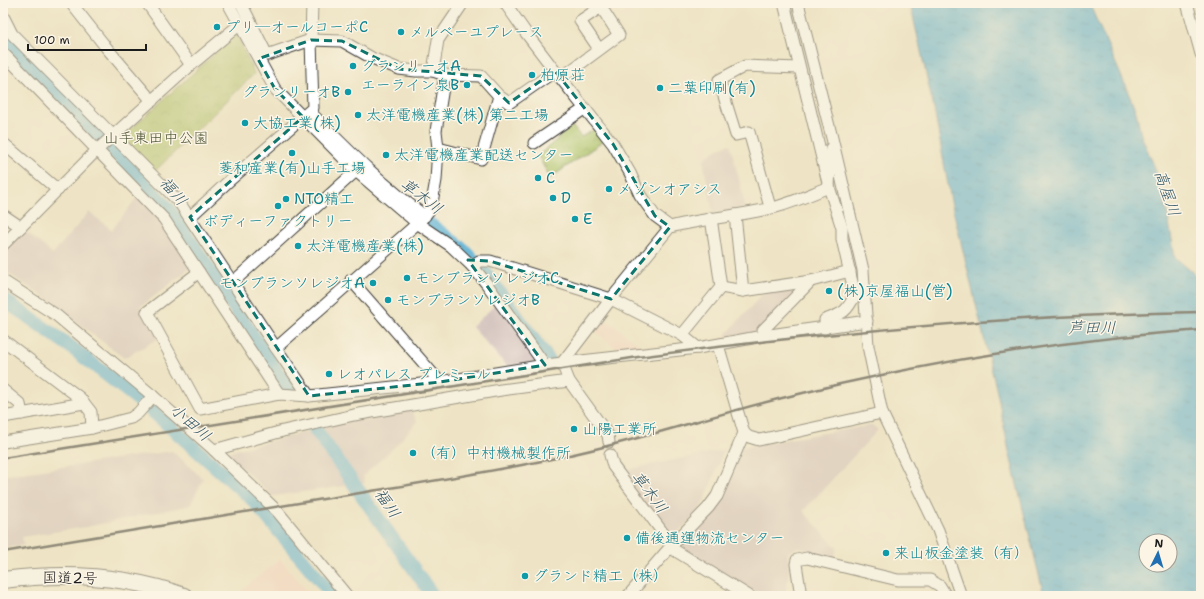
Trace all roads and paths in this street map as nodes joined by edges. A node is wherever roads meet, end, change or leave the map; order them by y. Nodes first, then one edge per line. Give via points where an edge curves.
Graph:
1 (71, 3) edge
2 (147, 3) edge
3 (228, 3) edge
4 (241, 3) edge
5 (312, 3) edge
6 (462, 3) edge
7 (505, 3) edge
8 (784, 3) edge
9 (798, 3) edge
10 (1187, 3) edge
11 (3, 16) edge
12 (239, 24) junction
13 (791, 32) junction
14 (311, 40) junction
15 (599, 49) dead end
16 (3, 53) edge
17 (1201, 54) edge
18 (263, 57) junction
19 (191, 66) junction
20 (799, 68) junction
21 (433, 71) junction
22 (445, 75) junction
23 (558, 75) junction
24 (817, 81) junction
25 (499, 96) junction
26 (152, 101) junction
27 (584, 109) junction
28 (306, 114) junction
29 (112, 137) junction
30 (832, 138) junction
31 (3, 143) edge
32 (534, 143) dead end
33 (438, 148) junction
34 (98, 149) junction
35 (356, 171) junction
36 (829, 187) junction
37 (58, 190) junction
38 (770, 208) junction
39 (3, 215) edge
40 (735, 216) junction
41 (190, 217) junction
42 (710, 218) junction
43 (421, 219) junction
44 (21, 227) junction
45 (670, 227) junction
46 (842, 228) junction
47 (3, 245) edge
48 (474, 264) junction
49 (863, 270) junction
50 (198, 272) junction
51 (850, 272) junction
52 (351, 280) junction
53 (3, 281) edge
54 (233, 282) junction
55 (811, 282) junction
56 (721, 287) junction
57 (743, 291) junction
58 (611, 299) junction
59 (867, 321) junction
60 (825, 328) junction
61 (682, 334) junction
62 (763, 336) junction
63 (3, 340) edge
64 (718, 345) junction
65 (276, 348) junction
66 (698, 348) junction
67 (562, 364) junction
68 (545, 365) junction
69 (569, 381) junction
70 (440, 382) junction
71 (3, 390) edge
72 (279, 394) junction
73 (309, 396) junction
74 (151, 397) junction
75 (84, 403) junction
76 (882, 413) junction
77 (22, 414) junction
78 (3, 417) edge
79 (92, 428) junction
80 (744, 433) junction
81 (3, 442) edge
82 (608, 442) dead end
83 (214, 450) junction
84 (610, 455) dead end
85 (671, 547) junction
86 (3, 580) edge
87 (3, 590) edge
88 (152, 596) edge
89 (184, 596) edge
90 (347, 596) edge
91 (628, 596) edge
92 (749, 596) edge
93 (801, 596) edge
94 (946, 596) edge
95 (961, 596) edge

1 - 26 street
2 - 19 street
3 - 12 street
4 - 18 street
5 - 14 street
6 - 21 street via 438,40
7 - 23 street
8 - 13 street
9 - 24 street
10 - 17 street
11 - 29 street via 12,34
12 - 18 street
12 - 19 street
13 - 20 street
13 - 24 street
14 - 18 street
14 - 21 street via 342,41 372,58 399,69
14 - 28 street via 313,108
15 - 23 street
16 - 34 street
18 - 28 street via 275,89
19 - 26 street
20 - 36 street
20 - 38 street via 745,66 719,80 736,135 749,132
21 - 22 street
22 - 25 street via 481,76
22 - 33 street via 436,131
23 - 25 street via 509,103
23 - 27 street
24 - 30 street
25 - 33 street via 481,159
26 - 29 street
27 - 32 street
27 - 45 street via 613,144 640,195 655,216
28 - 35 street
28 - 41 street
28 - 43 street via 407,203
29 - 34 street
29 - 41 street via 179,202
30 - 36 street
30 - 49 street
31 - 37 street
33 - 43 street via 431,208
34 - 37 street
34 - 50 street via 164,219
35 - 43 street
35 - 54 street
36 - 38 street
36 - 46 street
37 - 44 street
38 - 40 street
39 - 44 street
40 - 42 street
40 - 57 street
41 - 54 street
42 - 45 street
42 - 56 street
43 - 48 street
43 - 52 street
44 - 47 street
45 - 58 street
46 - 49 street
46 - 51 street
48 - 58 street via 479,261 490,261
48 - 68 street
49 - 59 street
50 - 72 street
50 - 72 street via 147,312 200,409
51 - 55 street
51 - 60 street via 855,295 842,314 825,320
52 - 65 street
52 - 70 street
53 - 74 street via 56,315
54 - 65 street
55 - 57 street
55 - 62 street via 763,330
56 - 57 street
56 - 61 street
58 - 61 street
58 - 67 street
59 - 60 street
59 - 76 street via 868,346
60 - 62 street
61 - 66 street
62 - 64 street
63 - 75 street via 61,382
64 - 66 street
64 - 80 street
65 - 73 street
66 - 67 street
67 - 68 street
67 - 69 street
68 - 70 street
69 - 82 street via 608,435
69 - 83 street via 354,415
70 - 73 street
71 - 77 street via 20,404
72 - 73 street
74 - 79 street via 131,418
74 - 83 street
75 - 77 street
75 - 79 street via 91,412
76 - 80 street via 759,440
76 - 95 street via 938,530
77 - 78 street
79 - 81 street
80 - 85 street via 717,496
83 - 90 street via 278,512
84 - 85 street via 613,466
85 - 91 street
85 - 92 street
86 - 89 highway, 国道2号 via 61,576 95,577 145,584
87 - 88 highway, 国道2号 via 60,585 127,590
93 - 94 street via 796,564 797,560 807,558 898,580 930,580 940,586

